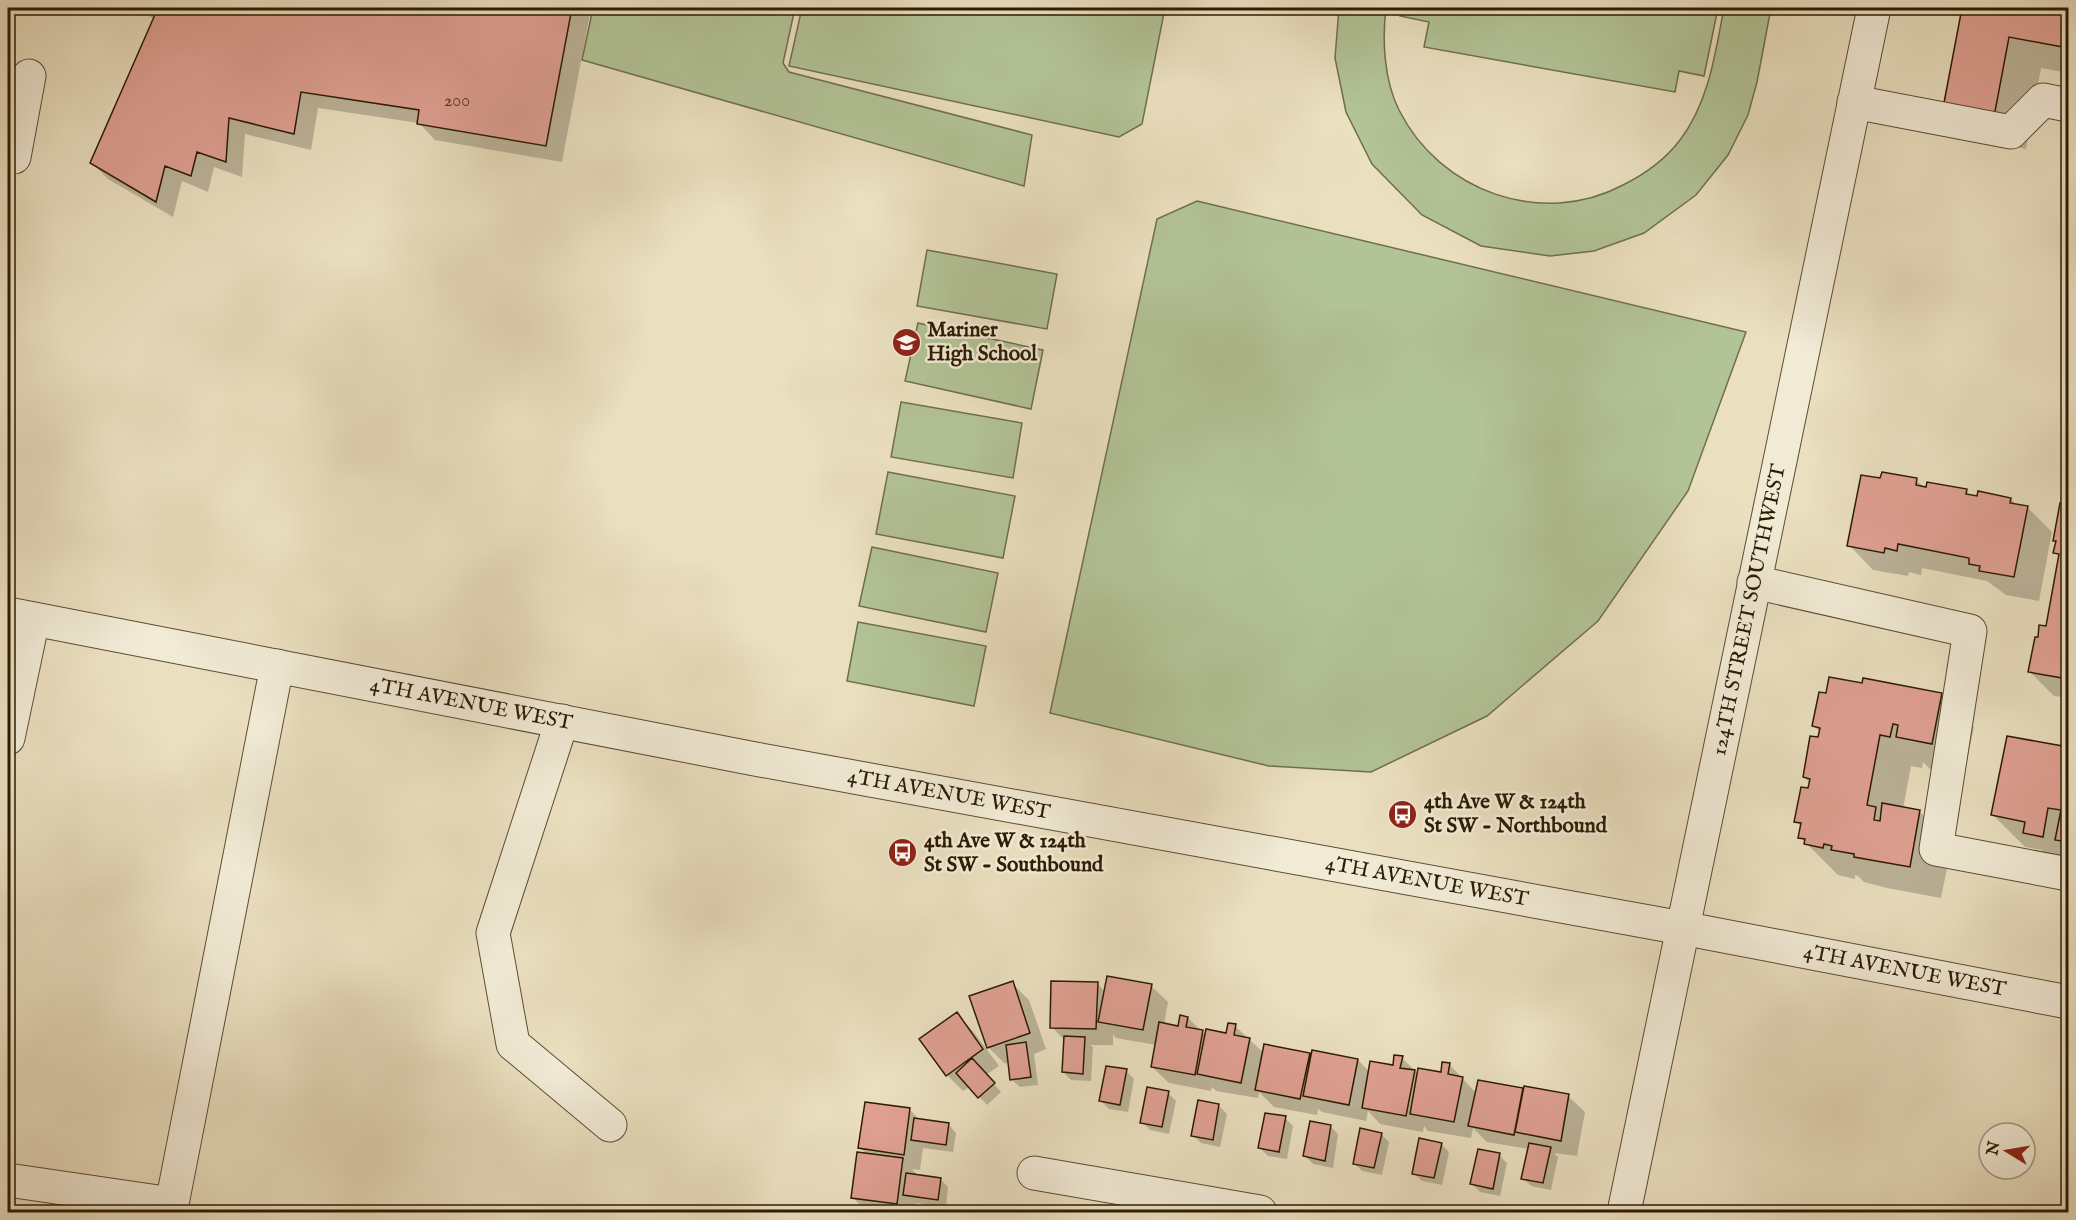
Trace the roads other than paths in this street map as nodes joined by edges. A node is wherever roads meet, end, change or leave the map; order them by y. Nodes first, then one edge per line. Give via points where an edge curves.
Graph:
1 (1874, 8) edge
2 (29, 76) dead end
3 (1854, 102) junction
4 (2068, 105) edge
5 (14, 157) dead end
6 (1754, 582) junction
7 (20, 617) edge
8 (277, 666) junction
9 (562, 722) junction
10 (8, 738) edge
11 (2068, 874) edge
12 (1682, 928) junction
13 (2068, 1002) edge
14 (610, 1125) dead end
15 (1034, 1173) dead end
16 (8, 1180) edge
17 (62, 1201) edge
18 (1260, 1212) edge
19 (1624, 1212) edge

1 - 3 street, 124TH STREET SOUTHWEST
2 - 5 street
3 - 4 street via 2011,132 2043,100
3 - 6 street, 124TH STREET SOUTHWEST
6 - 11 street via 1970,631 1936,849
6 - 12 street, 124TH STREET SOUTHWEST
7 - 8 street, 4TH AVENUE WEST
7 - 10 street
8 - 9 street, 4TH AVENUE WEST
8 - 17 street via 172,1204
9 - 12 street, 4TH AVENUE WEST
9 - 14 street via 493,933 513,1044
12 - 13 street, 4TH AVENUE WEST
12 - 19 street, 124TH STREET SOUTHWEST
15 - 18 street
16 - 17 street

